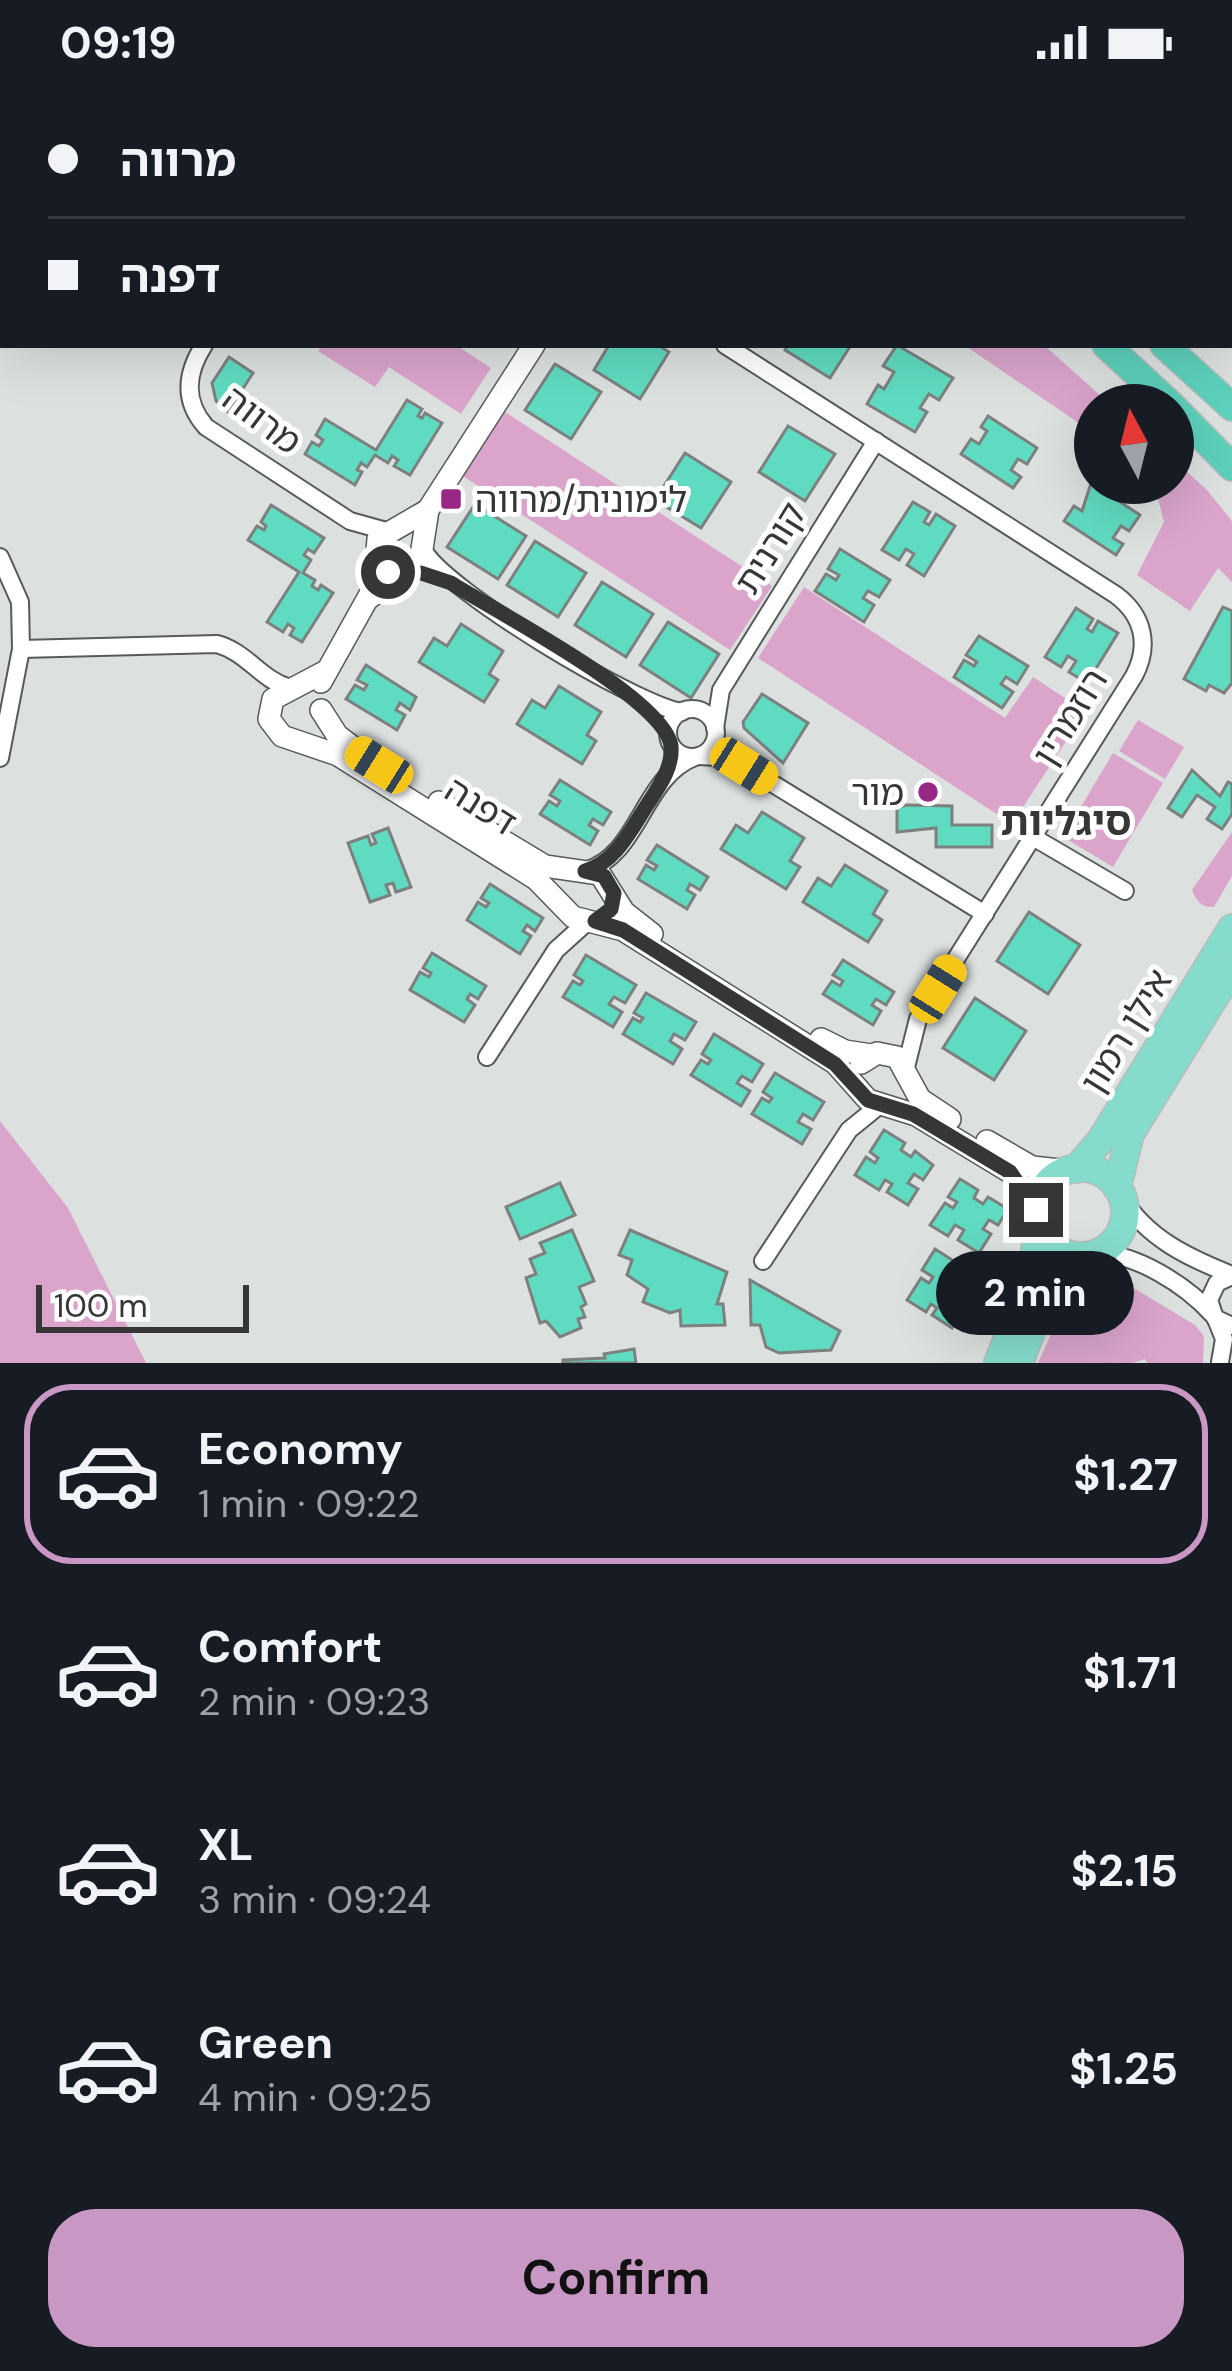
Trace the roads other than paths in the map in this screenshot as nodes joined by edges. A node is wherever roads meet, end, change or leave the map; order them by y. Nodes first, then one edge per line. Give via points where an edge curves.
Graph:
1 (203, 348) edge
2 (532, 348) edge
3 (730, 348) edge
4 (1109, 348) edge
5 (1167, 348) edge
6 (1148, 384) edge
7 (1232, 407) edge
8 (1194, 428) edge
9 (876, 441) junction
10 (1232, 467) edge
11 (428, 510) junction
12 (350, 521) junction
13 (393, 529) junction
14 (423, 547) junction
15 (376, 556) junction
16 (0, 557) edge
17 (404, 574) junction
18 (451, 583) junction
19 (370, 598) junction
20 (21, 649) junction
21 (326, 671) junction
22 (265, 674) junction
23 (293, 688) junction
24 (722, 690) junction
25 (635, 697) junction
26 (269, 708) junction
27 (320, 708) junction
28 (686, 711) junction
29 (716, 731) junction
30 (294, 739) junction
31 (670, 742) junction
32 (697, 756) junction
33 (0, 758) edge
34 (744, 766) junction
35 (664, 779) junction
36 (1033, 837) junction
37 (619, 848) junction
38 (581, 872) junction
39 (613, 891) junction
40 (1125, 891) dead end
41 (564, 907) junction
42 (985, 914) junction
43 (591, 922) junction
44 (1232, 928) edge
45 (556, 950) junction
46 (1232, 969) edge
47 (918, 1019) junction
48 (876, 1054) junction
49 (488, 1057) dead end
50 (907, 1071) junction
51 (858, 1088) junction
52 (883, 1104) junction
53 (849, 1130) junction
54 (1073, 1170) junction
55 (1120, 1192) junction
56 (1038, 1221) junction
57 (1086, 1255) junction
58 (763, 1261) dead end
59 (1232, 1275) edge
60 (1220, 1320) edge
61 (1232, 1344) edge
62 (1219, 1362) edge
63 (998, 1363) edge
64 (1019, 1363) edge

1 - 12 street, מרווה via 189,383 199,419
2 - 11 street
3 - 9 street, רוזמרין
4 - 6 highway
5 - 7 highway
8 - 10 highway
9 - 24 street, קורנית
9 - 36 street, רוזמרין via 1116,595 1139,623 1143,649 1134,676
11 - 13 street
11 - 14 street
12 - 13 street, מרווה
12 - 15 street, מרווה
13 - 14 street via 416,533
13 - 15 street
14 - 17 street via 418,566
14 - 18 street
15 - 17 street via 385,570
15 - 19 street
16 - 20 street via 20,602
17 - 18 street
17 - 19 street
18 - 25 street
19 - 21 street
20 - 22 street via 208,643 241,653
20 - 33 street
21 - 23 street
21 - 27 street
22 - 23 street
22 - 26 street
23 - 26 street
23 - 27 street via 311,693
24 - 28 street, קורנית
24 - 29 street, קורנית
25 - 28 street
25 - 31 street
26 - 30 street via 273,728
27 - 30 street via 313,732
27 - 38 street, דפנה via 352,749 545,866
28 - 29 street via 707,714
28 - 31 street via 670,725
29 - 32 street via 711,748
29 - 34 street
30 - 41 street, דפנה via 338,755 536,879
31 - 32 street via 680,754
31 - 35 street
32 - 34 street
32 - 35 street
34 - 42 street
35 - 37 street
36 - 40 street
36 - 42 street, רוזמרין
37 - 38 street
37 - 39 street
38 - 39 street via 601,874
38 - 41 street via 564,886
39 - 43 street via 611,909
39 - 48 street via 647,932 833,1046
41 - 43 street
41 - 45 street
42 - 47 street, רוזמרין
43 - 45 street
43 - 51 street via 623,930 832,1061
44 - 54 main road, אילן רמון via 1101,1140
45 - 49 street
46 - 55 main road, אילן רמון via 1130,1134
47 - 48 street, רוזמרין
47 - 50 street, רוזמרין
48 - 50 street via 895,1056
48 - 51 street via 859,1068
50 - 52 street via 902,1096
50 - 54 street via 923,1102 1022,1162
51 - 52 street
51 - 53 street
52 - 53 street
52 - 56 street via 920,1117 1010,1172
53 - 58 street
54 - 55 main road via 1096,1171
54 - 56 main road via 1043,1191
55 - 57 main road via 1119,1235
55 - 59 street via 1158,1238
56 - 57 main road via 1054,1247
56 - 63 main road via 1031,1276
57 - 60 street via 1132,1261
57 - 64 main road via 1053,1275
59 - 60 street via 1212,1288 1209,1304
60 - 62 street
61 - 62 street

